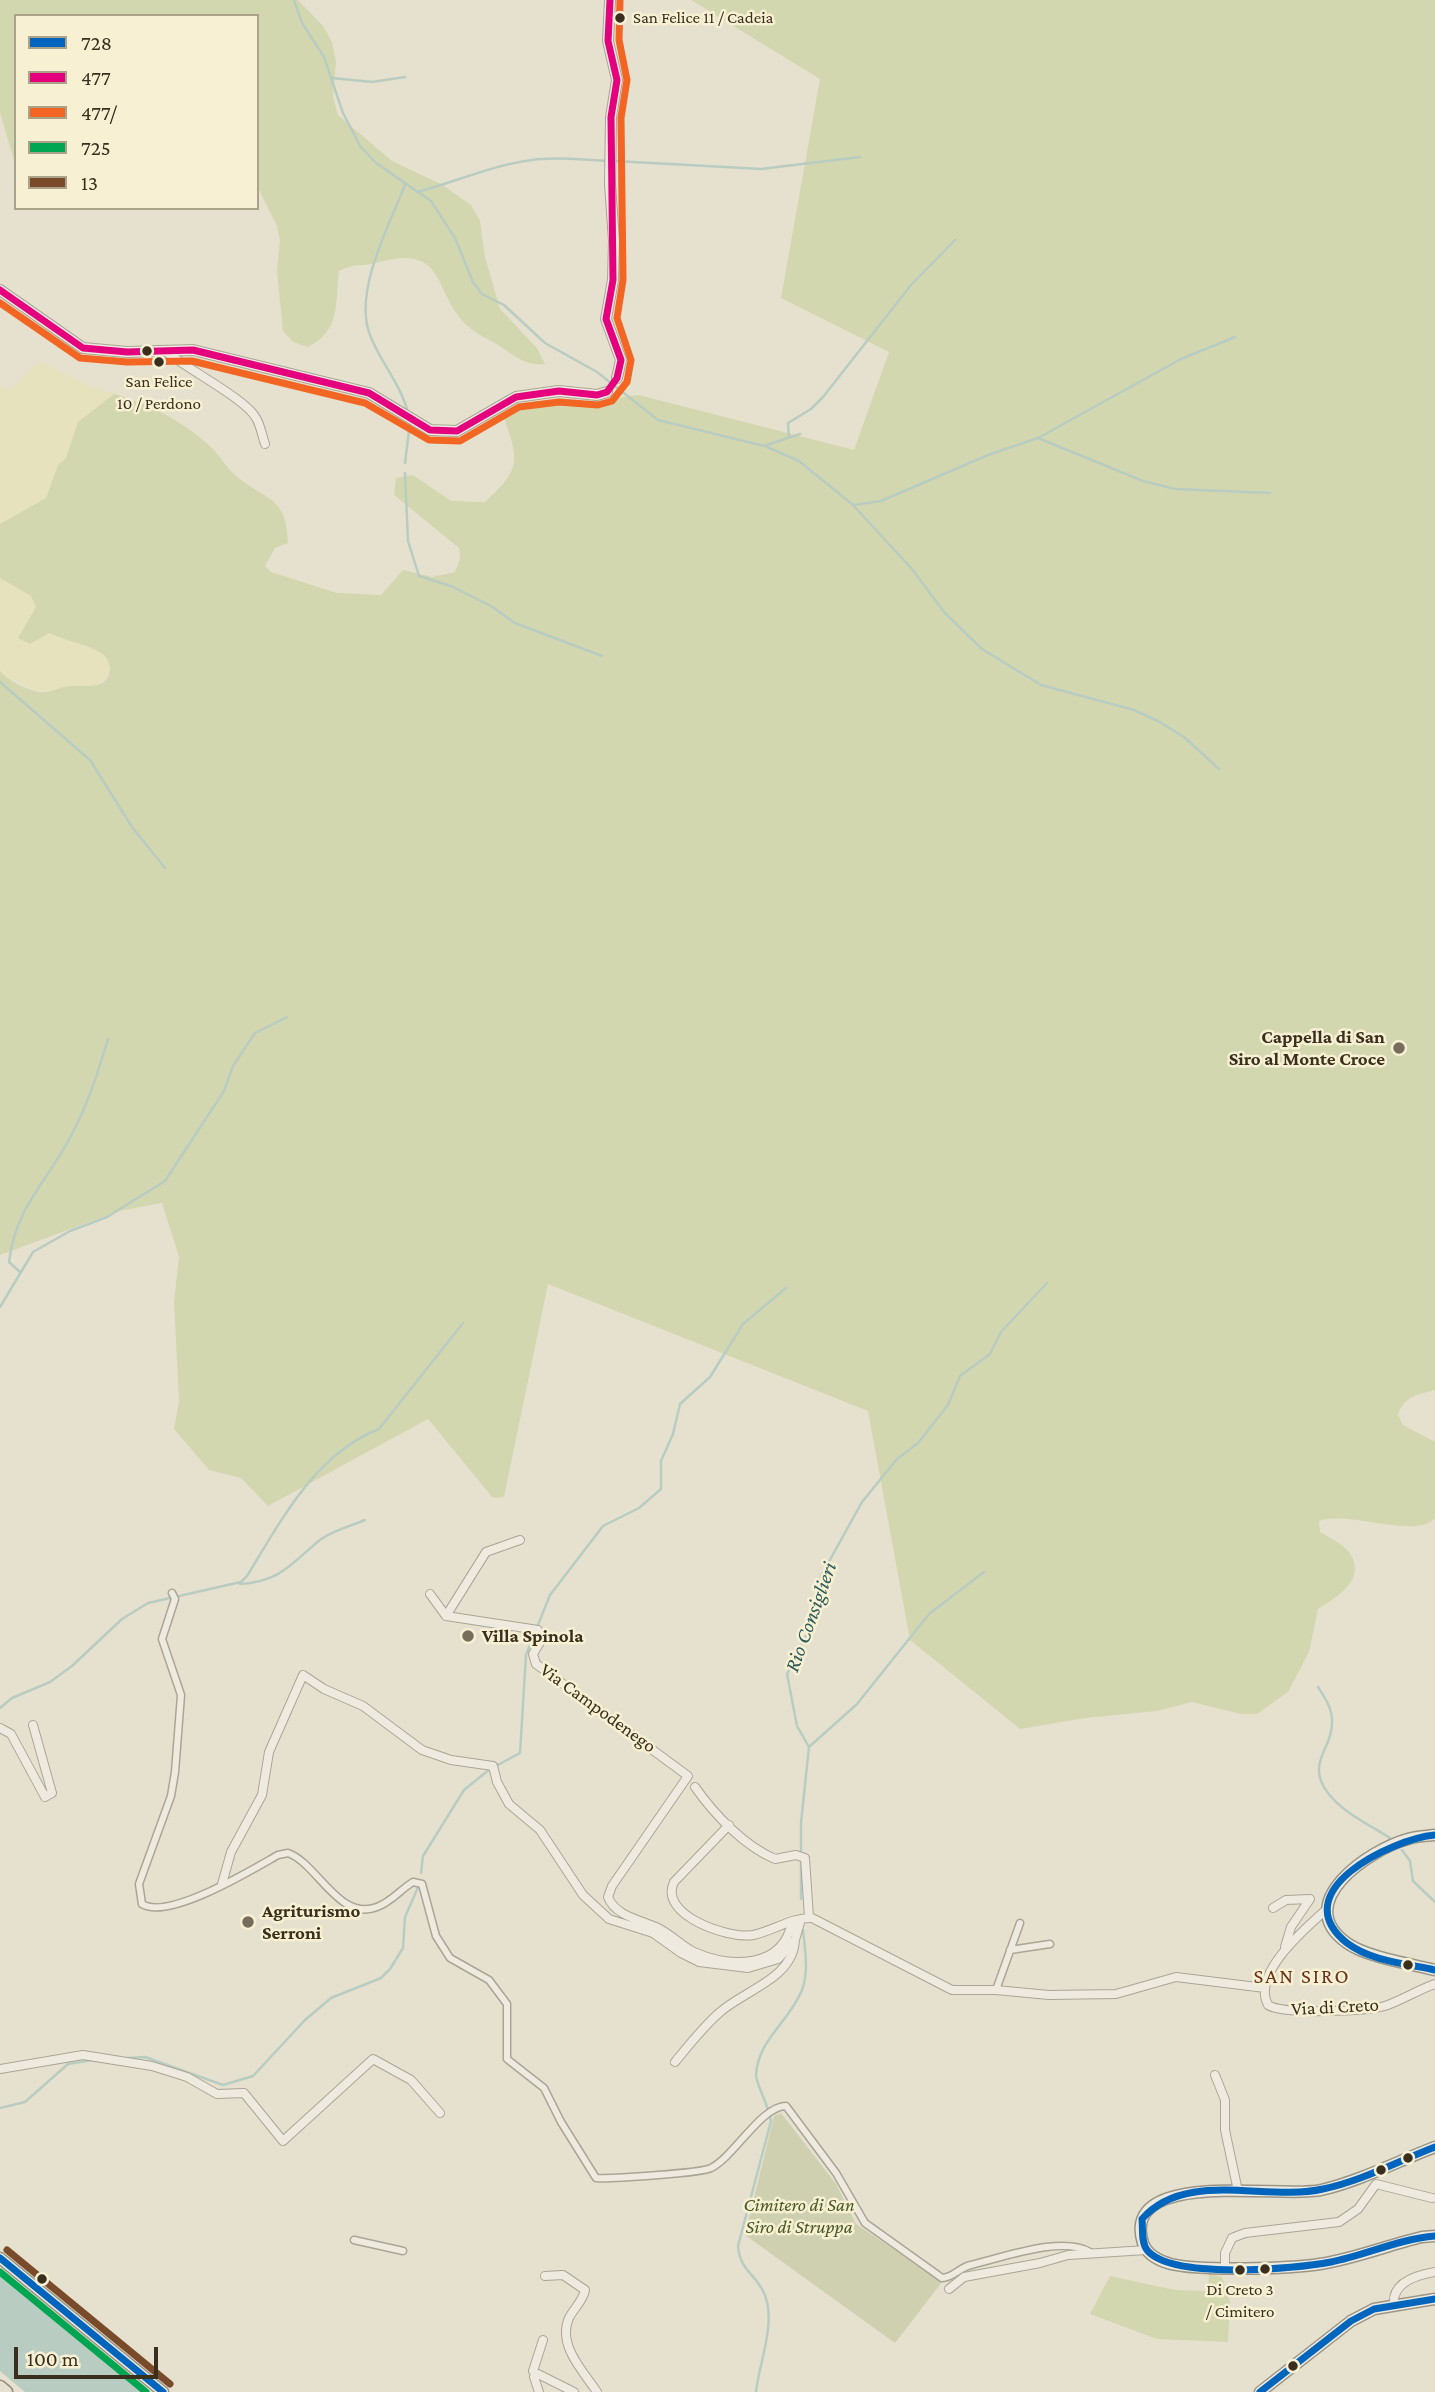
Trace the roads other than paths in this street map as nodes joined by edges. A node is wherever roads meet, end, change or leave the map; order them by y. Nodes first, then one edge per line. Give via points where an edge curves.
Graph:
1 (610, 0) edge
2 (0, 290) edge
3 (164, 350) junction
4 (617, 378) joint
5 (607, 392) joint
6 (265, 444) dead end
7 (520, 1540) dead end
8 (430, 1594) dead end
9 (174, 1596) dead end
10 (446, 1616) junction
11 (33, 1725) dead end
12 (0, 1728) edge
13 (695, 1787) dead end
14 (729, 1825) junction
15 (1435, 1835) edge
16 (222, 1884) junction
17 (1273, 1908) dead end
18 (1328, 1908) junction
19 (802, 1919) junction
20 (1020, 1923) dead end
21 (795, 1940) junction
22 (1050, 1944) dead end
23 (1010, 1950) junction
24 (1285, 1950) junction
25 (1435, 1970) edge
26 (1435, 1984) edge
27 (1265, 1988) junction
28 (996, 1990) junction
29 (675, 2062) dead end
30 (0, 2069) edge
31 (1215, 2075) dead end
32 (440, 2113) dead end
33 (1435, 2147) edge
34 (1238, 2191) junction
35 (1432, 2198) dead end
36 (1435, 2236) edge
37 (354, 2240) dead end
38 (1146, 2250) junction
39 (403, 2251) dead end
40 (1090, 2252) junction
41 (0, 2258) edge
42 (1225, 2267) junction
43 (1435, 2272) edge
44 (545, 2276) dead end
45 (949, 2289) dead end
46 (1435, 2299) edge
47 (1394, 2306) junction
48 (543, 2340) dead end
49 (535, 2374) junction
50 (0, 2387) edge
51 (6, 2392) edge
52 (163, 2392) edge
53 (539, 2392) edge
54 (573, 2392) edge
55 (597, 2392) edge
56 (1260, 2392) edge

1 - 4 street via 608,41 617,80 610,154 613,280 606,319 621,360
2 - 3 street via 83,348
3 - 5 street via 193,350 369,393 430,430 457,431 516,397 559,391
3 - 6 street via 246,406 256,418
4 - 5 street
7 - 10 street via 486,1552
8 - 10 street
9 - 16 street via 162,1639 181,1695 175,1772 138,1895 147,1907 161,1907
10 - 19 street, Via Campodenego via 534,1629 542,1639 533,1654 536,1664 686,1773 687,1780 612,1886 611,1904 694,1952 743,1962 761,1960 779,1950
11 - 12 street via 53,1791 45,1797 17,1743
13 - 14 street
14 - 19 street via 771,1858 799,1856 806,1860
14 - 19 street via 674,1882 672,1900 719,1933 754,1935
15 - 18 main road, Via di Creto via 1399,1842 1345,1874 1331,1894
16 - 21 street via 231,1852 262,1795 269,1752 303,1675 363,1706 422,1750 494,1766 509,1804 540,1830 583,1895 609,1920 653,1933 691,1958 735,1967 756,1968 772,1962
16 - 40 street via 288,1853 338,1897 361,1909 380,1906 419,1883 436,1936 450,1958 489,1980 507,2004 507,2059 544,2088 596,2178 713,2168 777,2107 789,2108 865,2223 942,2278 969,2265 1055,2246
17 - 24 street via 1286,1900 1310,1899 1291,1927
18 - 24 street, Via di Creto
18 - 25 main road via 1335,1931 1351,1945
19 - 21 street
19 - 28 street via 884,1953 945,1988
20 - 23 street
21 - 29 street via 792,1957 783,1968 720,2011
22 - 23 street
23 - 28 street
24 - 27 street, Via di Creto
26 - 27 street, Via di Creto via 1382,2007 1301,2010 1272,2008 1265,1999
27 - 28 street via 1168,1977 1116,1994
30 - 32 street via 75,2055 173,2072 217,2094 244,2093 283,2141 373,2059 411,2080
31 - 34 street via 1225,2100 1225,2130
33 - 34 main road via 1321,2190
34 - 38 main road via 1174,2195 1156,2203 1143,2220
35 - 42 street via 1376,2184 1344,2220 1232,2238
36 - 42 main road via 1318,2265
37 - 39 street
38 - 40 street
38 - 42 main road via 1172,2264
40 - 45 street via 964,2277
41 - 52 main road
43 - 47 street via 1406,2280 1394,2296
44 - 55 street via 563,2275 584,2290 568,2320 566,2339
46 - 47 main road
47 - 56 main road via 1374,2309 1351,2321
48 - 49 street
49 - 53 street
49 - 54 street
50 - 51 main road

